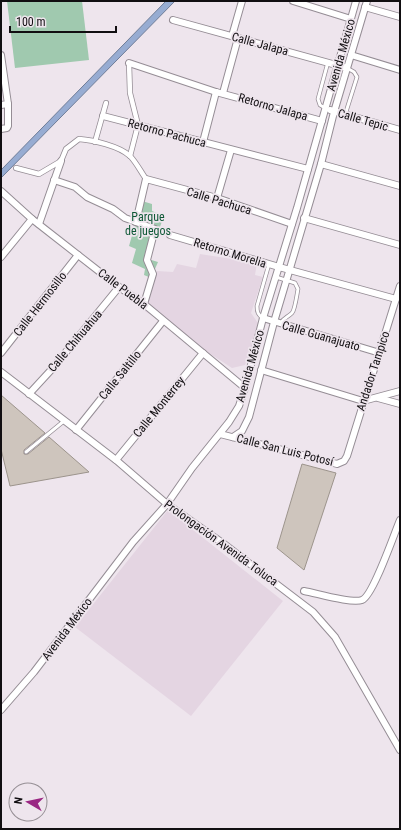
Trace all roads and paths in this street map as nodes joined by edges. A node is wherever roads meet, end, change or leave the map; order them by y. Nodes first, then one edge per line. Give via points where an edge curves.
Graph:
1 (242, 1) edge
2 (294, 1) edge
3 (356, 1) edge
4 (366, 4) edge
5 (400, 17) edge
6 (351, 19) junction
7 (173, 20) dead end
8 (235, 37) junction
9 (1, 55) edge
10 (351, 55) junction
11 (328, 62) junction
12 (129, 64) joint
13 (338, 65) junction
14 (347, 68) junction
15 (400, 70) edge
16 (219, 92) junction
17 (106, 103) dead end
18 (4, 105) edge
19 (326, 108) junction
20 (334, 112) junction
21 (345, 115) junction
22 (103, 116) junction
23 (322, 121) junction
24 (138, 126) junction
25 (1, 129) edge
26 (400, 130) edge
27 (96, 142) junction
28 (203, 142) junction
29 (231, 150) junction
30 (130, 156) junction
31 (61, 161) junction
32 (320, 164) junction
33 (16, 168) dead end
34 (308, 169) junction
35 (146, 179) junction
36 (54, 180) junction
37 (400, 186) edge
38 (1, 191) edge
39 (217, 198) junction
40 (304, 218) junction
41 (32, 219) junction
42 (136, 222) junction
43 (39, 224) junction
44 (292, 224) junction
45 (170, 235) dead end
46 (400, 245) edge
47 (78, 255) junction
48 (1, 257) edge
49 (269, 264) junction
50 (279, 267) junction
51 (290, 270) junction
52 (276, 277) junction
53 (287, 280) junction
54 (400, 286) edge
55 (119, 287) junction
56 (396, 299) junction
57 (144, 304) junction
58 (263, 318) junction
59 (164, 321) junction
60 (277, 323) junction
61 (2, 349) edge
62 (203, 353) junction
63 (380, 353) junction
64 (261, 370) junction
65 (1, 372) edge
66 (245, 388) junction
67 (400, 391) edge
68 (29, 394) junction
69 (378, 398) junction
70 (363, 402) junction
71 (400, 404) edge
72 (64, 421) junction
73 (76, 430) junction
74 (220, 434) junction
75 (233, 437) junction
76 (26, 452) dead end
77 (347, 456) joint
78 (116, 460) junction
79 (167, 504) junction
80 (400, 520) edge
81 (304, 591) dead end
82 (1, 710) edge
83 (400, 750) edge

1 - 8 street, Retorno Jalapa
2 - 6 street
3 - 6 street, Avenida México
4 - 5 street
4 - 10 street, Avenida México
6 - 13 street, Avenida México
7 - 8 street, Calle Jalapa
8 - 11 street, Calle Jalapa
8 - 16 street, Retorno Jalapa
9 - 18 street
10 - 14 street, Avenida México
10 - 15 street
11 - 13 street, Calle Jalapa
11 - 19 lane via 318,99 320,105
12 - 16 street, Retorno Jalapa
12 - 24 street via 130,93
13 - 14 street, Calle Jalapa
13 - 19 street, Avenida México
14 - 20 street, Avenida México
14 - 21 lane via 357,77
16 - 23 street, Retorno Jalapa
16 - 28 street
17 - 22 street
18 - 25 street via 8,126
19 - 20 street, Calle Tepic
19 - 23 street, Avenida México
20 - 21 street, Calle Tepic
20 - 32 street, Avenida México
21 - 26 street, Calle Tepic
22 - 24 street, Retorno Pachuca
22 - 27 street
23 - 34 street, Avenida México
24 - 28 street, Retorno Pachuca
24 - 30 street
27 - 30 street
27 - 31 street via 79,139 66,150
28 - 29 street, Retorno Pachuca
29 - 34 street, Retorno Pachuca
29 - 39 street
30 - 35 street
31 - 33 street via 39,174
31 - 36 street
32 - 37 street
32 - 40 street, Avenida México
34 - 44 street, Avenida México
35 - 39 street, Calle Pachuca
35 - 42 street
36 - 42 street via 71,185 87,197
36 - 43 street
38 - 41 street, Calle Puebla
39 - 44 street, Calle Pachuca
40 - 46 street
40 - 51 street, Avenida México
41 - 43 street, Calle Puebla
41 - 48 street
42 - 57 street via 154,227 155,230 147,260 153,274
43 - 47 street, Calle Puebla
44 - 50 street, Avenida México
45 - 49 street, Retorno Morelia
47 - 55 street, Calle Puebla
47 - 61 street, Calle Hermosillo
49 - 50 street, Retorno Morelia
49 - 58 lane via 258,306 258,313
50 - 51 street, Retorno Morelia
50 - 52 street, Avenida México
51 - 53 street, Avenida México
51 - 56 street
52 - 53 lane
52 - 58 street, Avenida México
53 - 60 street, Avenida México
53 - 60 lane via 296,283 298,289 291,314
54 - 56 street, Andador Tampico
55 - 57 street, Calle Puebla
55 - 68 street, Calle Chihuahua
56 - 63 street, Andador Tampico
57 - 59 street, Calle Puebla
58 - 60 street, Calle Guanajuato
58 - 66 street, Avenida México
59 - 62 street, Calle Puebla
59 - 73 street, Calle Saltillo
60 - 63 street, Calle Guanajuato
60 - 64 street, Avenida México
62 - 66 street, Calle Puebla
62 - 78 street, Calle Monterrey
63 - 70 street, Andador Tampico
64 - 70 street
64 - 75 street, Avenida México via 249,417 242,431
65 - 68 street, Prolongación Avenida Toluca
66 - 74 street, Avenida México via 239,406
67 - 69 street
68 - 72 street, Prolongación Avenida Toluca
69 - 70 street
69 - 71 street
70 - 77 street, Andador Tampico
72 - 73 street, Prolongación Avenida Toluca
72 - 76 lane
73 - 78 street, Prolongación Avenida Toluca
74 - 75 street, Calle San Luis Potosí
74 - 79 street, Avenida México
75 - 77 street, Calle San Luis Potosí via 337,464 344,461
78 - 79 street, Prolongación Avenida Toluca
79 - 82 street, Avenida México via 133,542 34,672
79 - 83 street, Prolongación Avenida Toluca via 224,544 322,621 335,637
80 - 81 street via 375,583 363,600 356,601

